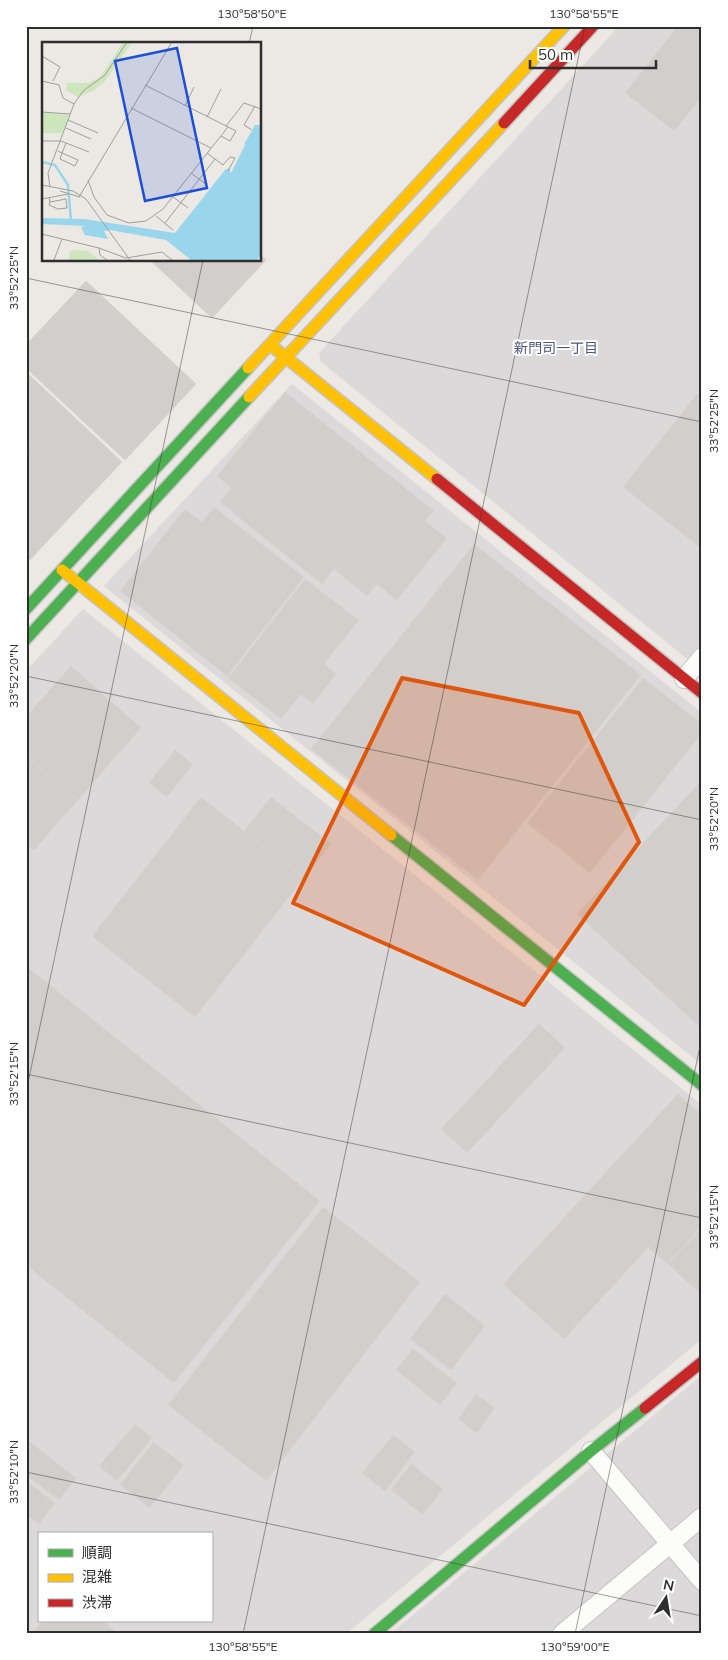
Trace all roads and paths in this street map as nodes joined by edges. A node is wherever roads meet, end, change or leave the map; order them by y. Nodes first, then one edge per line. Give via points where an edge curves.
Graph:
1 (564, 26) edge
2 (593, 26) edge
3 (269, 344) junction
4 (287, 358) junction
5 (62, 570) junction
6 (78, 583) junction
7 (26, 609) edge
8 (26, 639) edge
9 (702, 656) edge
10 (684, 679) junction
11 (702, 693) edge
12 (702, 1085) edge
13 (702, 1362) edge
14 (591, 1451) junction
15 (702, 1517) edge
16 (670, 1544) junction
17 (702, 1581) edge
18 (374, 1634) edge
19 (562, 1634) edge

1 - 3 street
2 - 4 street
3 - 4 street
3 - 5 street
4 - 6 street
4 - 10 street
5 - 6 street
5 - 7 street
6 - 8 street
6 - 12 street
9 - 10 street
10 - 11 street
13 - 14 street
14 - 16 street
14 - 18 street
15 - 16 street
16 - 17 street
16 - 19 street

